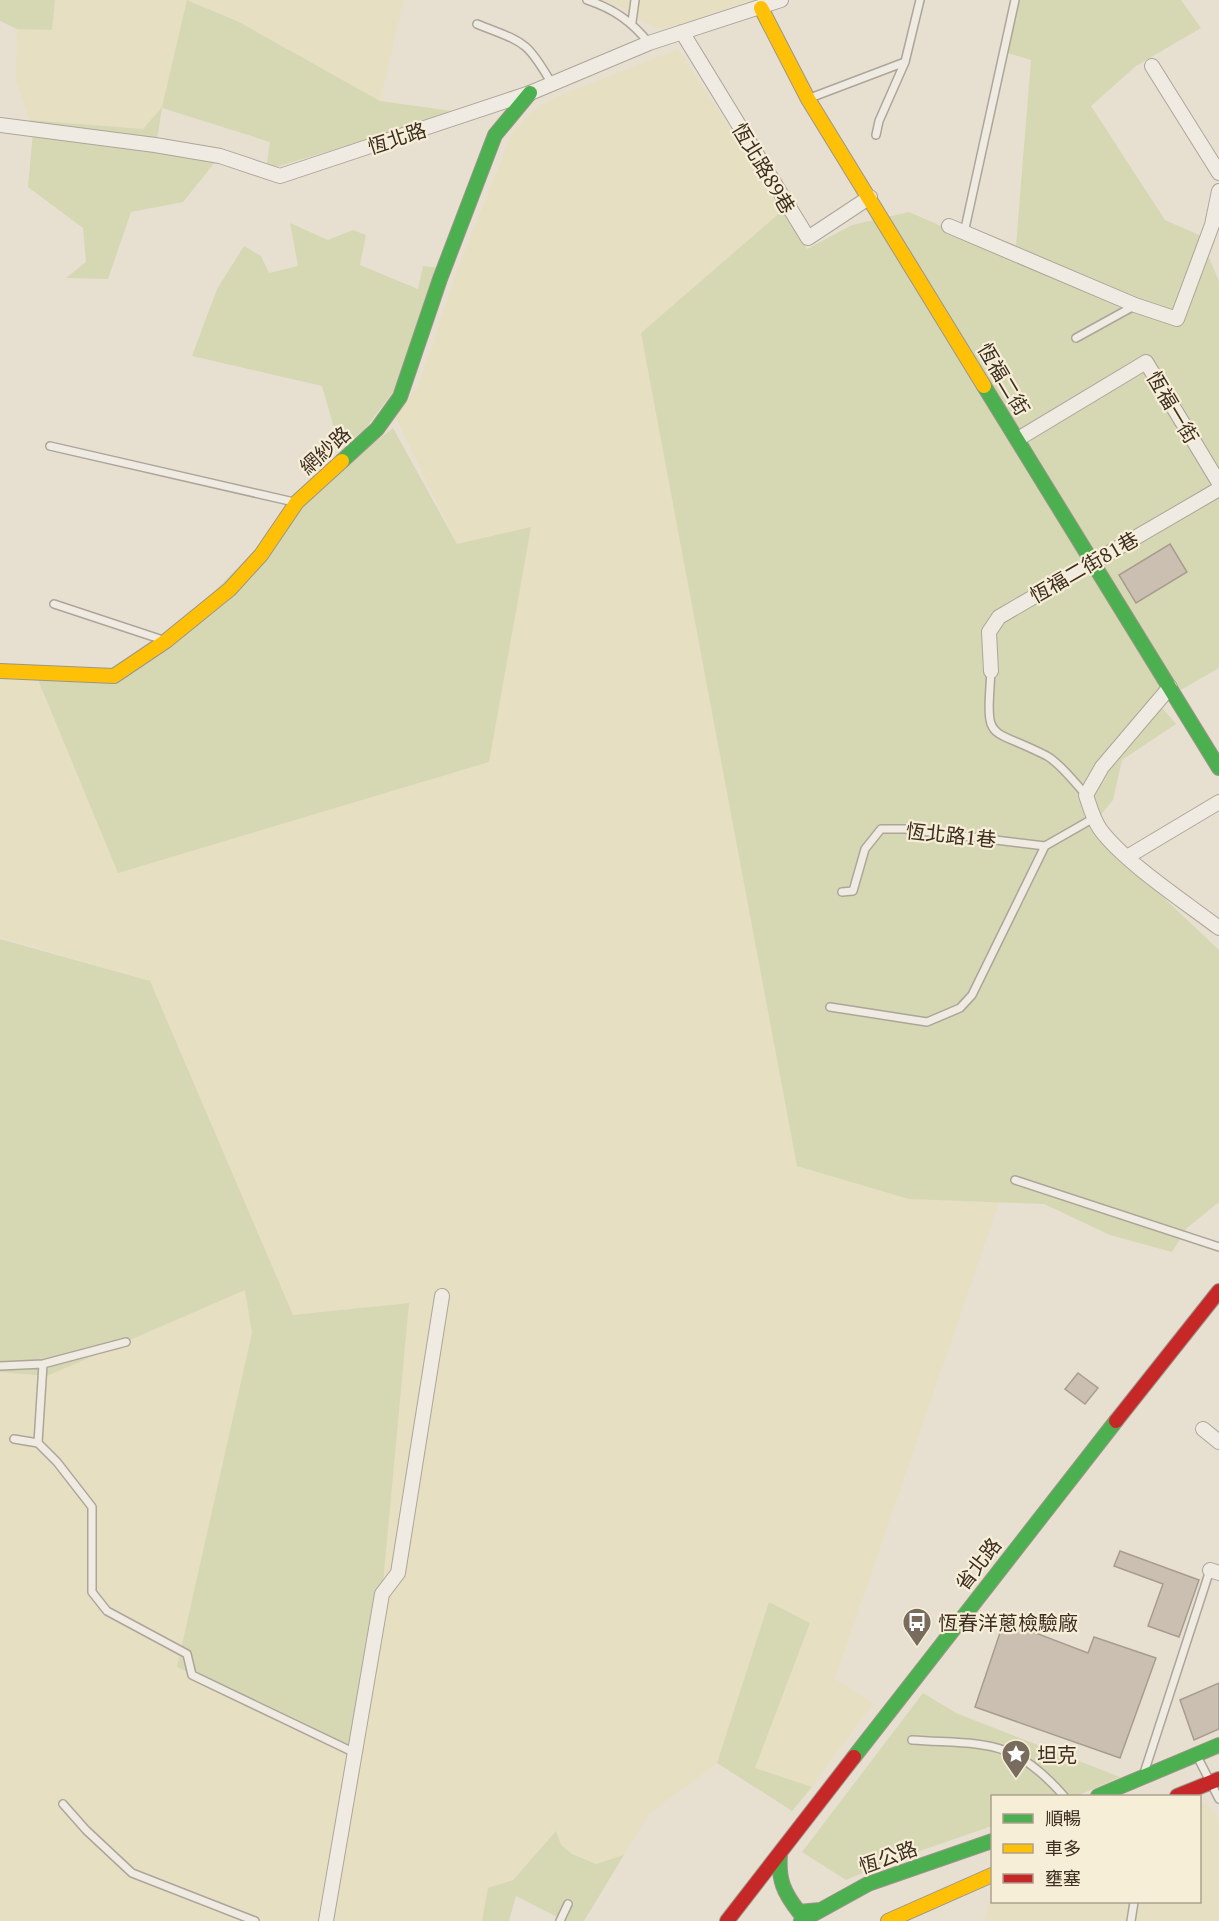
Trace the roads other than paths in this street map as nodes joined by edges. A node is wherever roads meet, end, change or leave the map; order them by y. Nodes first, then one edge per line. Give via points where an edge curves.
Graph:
1 (587, 0) edge
2 (635, 0) edge
3 (781, 0) edge
4 (920, 0) edge
5 (1015, 0) edge
6 (761, 8) junction
7 (632, 22) junction
8 (477, 24) dead end
9 (682, 32) junction
10 (649, 43) junction
11 (905, 62) junction
12 (1152, 66) dead end
13 (552, 84) junction
14 (530, 93) junction
15 (808, 99) junction
16 (0, 125) edge
17 (876, 135) dead end
18 (1219, 173) edge
19 (1219, 191) edge
20 (870, 197) junction
21 (949, 226) dead end
22 (964, 233) junction
23 (1135, 305) junction
24 (1076, 338) dead end
25 (1018, 439) junction
26 (50, 446) dead end
27 (1219, 483) edge
28 (1219, 489) edge
29 (297, 502) junction
30 (1092, 562) junction
31 (54, 604) dead end
32 (166, 641) junction
33 (0, 671) edge
34 (991, 671) joint
35 (1170, 687) junction
36 (1219, 768) edge
37 (1086, 795) junction
38 (1219, 802) edge
39 (1094, 818) junction
40 (1045, 846) junction
41 (1127, 857) junction
42 (842, 892) dead end
43 (1219, 928) edge
44 (830, 1007) dead end
45 (1015, 1180) dead end
46 (1219, 1247) edge
47 (1219, 1291) edge
48 (442, 1296) dead end
49 (126, 1342) dead end
50 (43, 1364) junction
51 (0, 1366) edge
52 (1203, 1430) dead end
53 (14, 1439) dead end
54 (1219, 1442) edge
55 (38, 1443) junction
56 (1215, 1571) edge
57 (912, 1740) dead end
58 (1219, 1745) edge
59 (355, 1753) junction
60 (1196, 1754) junction
61 (1143, 1777) junction
62 (1214, 1781) edge
63 (1062, 1795) edge
64 (1102, 1795) edge
65 (1182, 1795) edge
66 (1219, 1799) edge
67 (63, 1804) dead end
68 (991, 1842) edge
69 (781, 1853) junction
70 (991, 1876) edge
71 (1134, 1903) edge
72 (568, 1904) dead end
73 (820, 1910) junction
74 (255, 1921) edge
75 (326, 1921) edge
76 (560, 1921) edge
77 (728, 1921) edge
78 (801, 1921) edge
79 (888, 1921) edge
80 (1131, 1921) edge

1 - 7 lane
2 - 7 lane
3 - 6 street, 恆北路
4 - 11 lane
5 - 22 lane
6 - 9 street, 恆北路
6 - 15 street, 恆福二街
7 - 10 lane
8 - 13 lane via 524,43
9 - 10 street, 恆北路
9 - 20 street, 恆北路89巷 via 808,238
10 - 13 street, 恆北路
11 - 15 lane
11 - 17 lane
12 - 18 street
13 - 14 street, 恆北路
14 - 16 street, 恆北路 via 280,176 220,156
14 - 29 street, 網紗路 via 495,135 400,397 377,429
15 - 20 street, 恆福二街
19 - 23 street via 1212,225 1178,319
20 - 25 street, 恆福二街
21 - 22 street
22 - 23 street
23 - 24 lane
25 - 27 street, 恆福一街 via 1146,362
25 - 30 street, 恆福二街
26 - 29 lane
28 - 30 street, 恆福二街81巷
29 - 32 street, 網紗路 via 261,555 238,580
30 - 34 street, 恆福二街81巷 via 999,617 989,632
30 - 35 street, 恆福二街
31 - 32 lane
32 - 33 street, 網紗路 via 114,676
34 - 37 lane via 988,719 996,734 1049,757
35 - 36 street, 恆福二街
35 - 37 street via 1102,767
37 - 39 street
38 - 41 street
39 - 40 lane
39 - 41 street
40 - 42 lane, 恆北路1巷 via 881,829 865,849 853,891
40 - 44 lane via 972,995 960,1008 927,1022
41 - 43 street
45 - 46 lane
47 - 69 street, 省北路
48 - 59 street via 398,1573 382,1594
49 - 50 lane
50 - 51 lane
50 - 55 lane
52 - 54 street
53 - 55 lane
55 - 59 lane via 92,1507 92,1592 107,1611 187,1654 192,1675
56 - 61 lane
57 - 63 lane via 992,1745 1016,1753 1046,1776
58 - 60 street
59 - 75 street
60 - 61 street
60 - 62 lane
61 - 64 street
62 - 65 street
62 - 66 lane
67 - 74 lane via 132,1873
68 - 73 street, 恆公路 via 868,1884
69 - 73 street via 777,1879 789,1899 799,1912
69 - 77 street, 省北路
70 - 79 street
71 - 80 lane
72 - 76 lane
73 - 78 street, 恆公路

